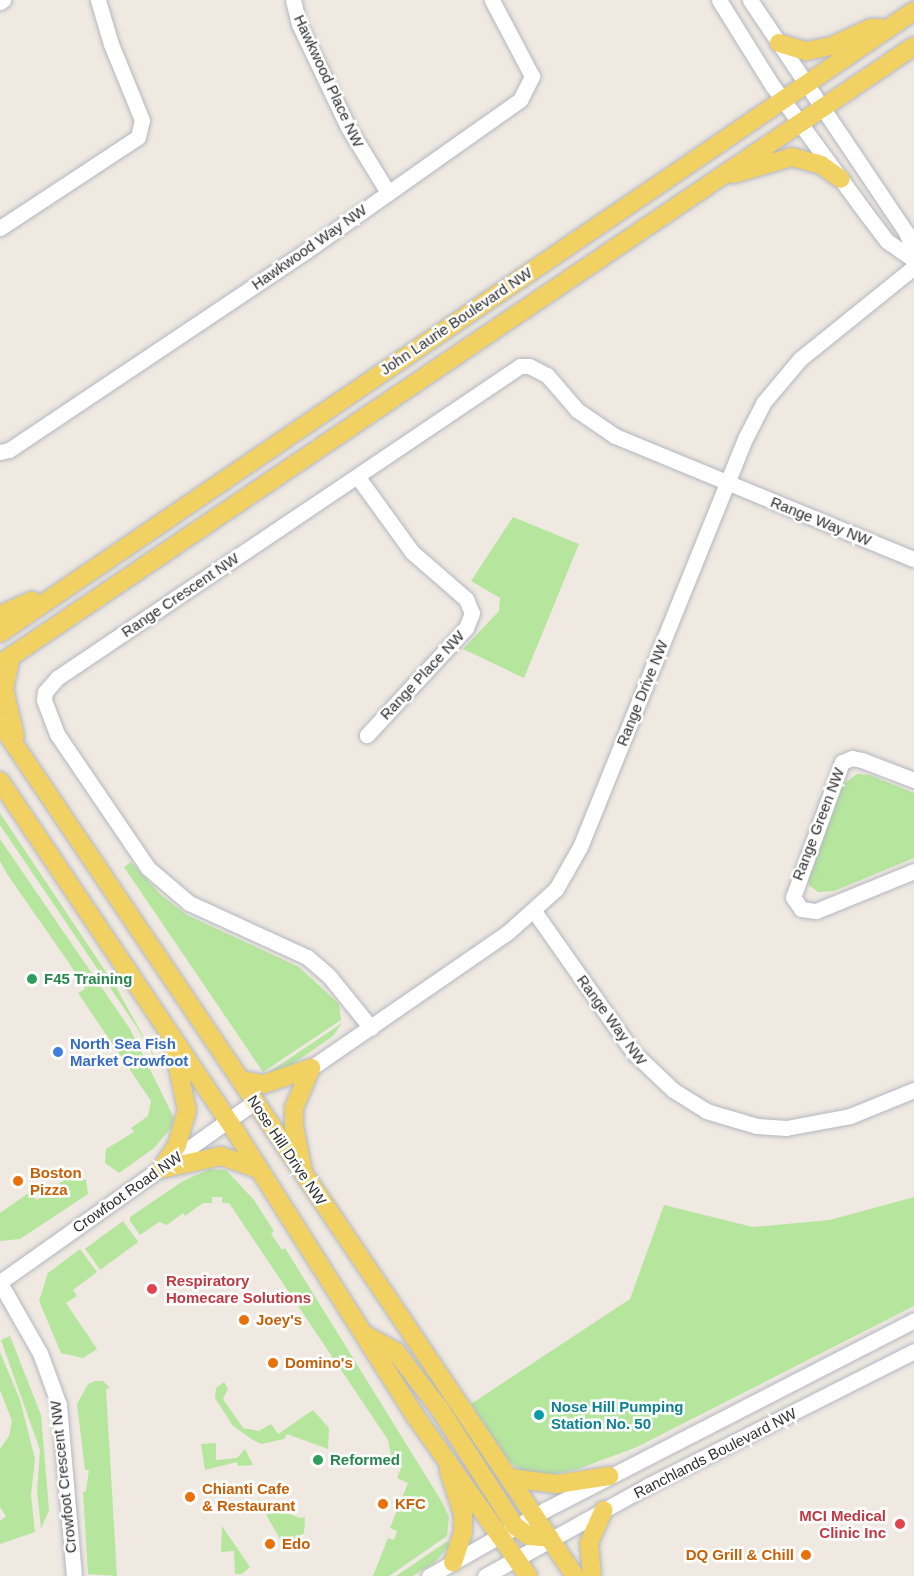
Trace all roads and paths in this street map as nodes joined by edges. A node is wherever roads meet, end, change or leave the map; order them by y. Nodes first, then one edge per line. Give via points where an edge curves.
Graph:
1 (98, 0) edge
2 (293, 0) edge
3 (492, 0) edge
4 (719, 0) edge
5 (750, 0) edge
6 (914, 11) edge
7 (888, 28) junction
8 (779, 43) junction
9 (914, 46) edge
10 (806, 87) junction
11 (786, 100) junction
12 (821, 108) junction
13 (801, 121) junction
14 (841, 179) junction
15 (714, 180) junction
16 (387, 191) junction
17 (0, 228) edge
18 (914, 253) edge
19 (914, 260) edge
20 (914, 267) edge
21 (0, 452) edge
22 (357, 476) junction
23 (727, 483) junction
24 (914, 559) edge
25 (72, 583) junction
26 (0, 615) edge
27 (0, 633) edge
28 (5, 660) edge
29 (0, 723) edge
30 (367, 735) dead end
31 (23, 757) junction
32 (914, 780) edge
33 (0, 781) edge
34 (914, 871) edge
35 (534, 911) junction
36 (370, 1029) junction
37 (170, 1036) junction
38 (311, 1068) junction
39 (241, 1080) junction
40 (914, 1090) edge
41 (254, 1102) junction
42 (228, 1120) junction
43 (161, 1169) junction
44 (258, 1170) junction
45 (305, 1179) junction
46 (0, 1283) edge
47 (914, 1320) edge
48 (363, 1333) junction
49 (910, 1355) edge
50 (446, 1461) junction
51 (609, 1476) junction
52 (510, 1478) junction
53 (604, 1510) junction
54 (534, 1516) junction
55 (508, 1530) junction
56 (550, 1538) junction
57 (516, 1557) junction
58 (453, 1562) junction
59 (74, 1576) edge
60 (429, 1576) edge
61 (485, 1576) edge
62 (528, 1576) edge
63 (575, 1576) edge
64 (592, 1576) edge

1 - 17 street via 142,120 138,137
2 - 16 street, Hawkwood Place NW via 299,24 348,127
3 - 16 street, Hawkwood Way NW via 530,67 532,76 527,93
4 - 11 street
5 - 8 street
6 - 7 main road, John Laurie Boulevard NW
7 - 8 main road via 871,28 832,46 807,51
7 - 10 main road, John Laurie Boulevard NW
8 - 10 street
9 - 12 main road, John Laurie Boulevard NW
10 - 11 main road, John Laurie Boulevard NW
10 - 12 street
11 - 13 street
11 - 25 main road, John Laurie Boulevard NW
12 - 13 main road, John Laurie Boulevard NW
12 - 18 street via 906,232
13 - 14 street
13 - 15 main road, John Laurie Boulevard NW
14 - 15 main road via 821,165 792,157
14 - 19 street via 886,241
15 - 28 main road, John Laurie Boulevard NW via 201,532
16 - 21 street, Hawkwood Way NW via 306,251 9,450
20 - 23 street, Range Drive NW via 784,375 763,404
22 - 23 street, Range Crescent NW via 511,372 529,366 547,375 577,410 615,436
22 - 30 street, Range Place NW via 412,552 466,599 472,613 466,628
22 - 36 street, Range Crescent NW via 57,678 45,692 44,700 57,734 148,868 166,887 206,912 307,957 329,976
23 - 24 street, Range Way NW
23 - 35 street, Range Drive NW via 580,847 556,889
25 - 26 main road
25 - 27 main road, John Laurie Boulevard NW
28 - 31 main road via 4,689
29 - 31 main road, Nose Hill Drive NW
31 - 39 main road, Nose Hill Drive NW
32 - 34 street, Range Green NW via 862,759 842,762 793,897 801,909 816,911
33 - 37 main road
35 - 36 street, Range Drive NW
35 - 40 street, Range Way NW via 633,1052 673,1090 706,1111 757,1126 786,1128 850,1116
36 - 38 street, Range Drive NW
37 - 42 main road
37 - 43 main road via 187,1110 177,1144
38 - 39 main road via 264,1084
38 - 45 main road via 294,1108
39 - 41 main road, Nose Hill Drive NW
41 - 42 street, Crowfoot Road NW
41 - 45 main road, Nose Hill Drive NW
42 - 43 street, Crowfoot Road NW
42 - 44 main road
43 - 44 main road via 221,1156
43 - 46 street, Crowfoot Road NW
44 - 48 main road
45 - 52 main road, Nose Hill Drive NW
46 - 59 street, Crowfoot Crescent NW via 40,1353 59,1406
47 - 51 street, Ranchlands Boulevard NW
48 - 50 main road
48 - 55 main road via 396,1352 439,1407
49 - 53 street, Ranchlands Boulevard NW
50 - 55 main road
50 - 58 main road via 463,1514 463,1532
51 - 52 main road via 557,1484
51 - 54 street, Ranchlands Boulevard NW
52 - 54 main road, Nose Hill Drive NW
53 - 56 street, Ranchlands Boulevard NW
53 - 64 main road via 589,1543
54 - 55 street, Ranchlands Boulevard NW
54 - 56 main road, Nose Hill Drive NW
55 - 56 main road
55 - 57 main road
55 - 58 street, Ranchlands Boulevard NW
56 - 57 street, Ranchlands Boulevard NW
56 - 63 main road, Nose Hill Drive NW
57 - 61 street, Ranchlands Boulevard NW
57 - 62 main road
58 - 60 street, Ranchlands Boulevard NW

